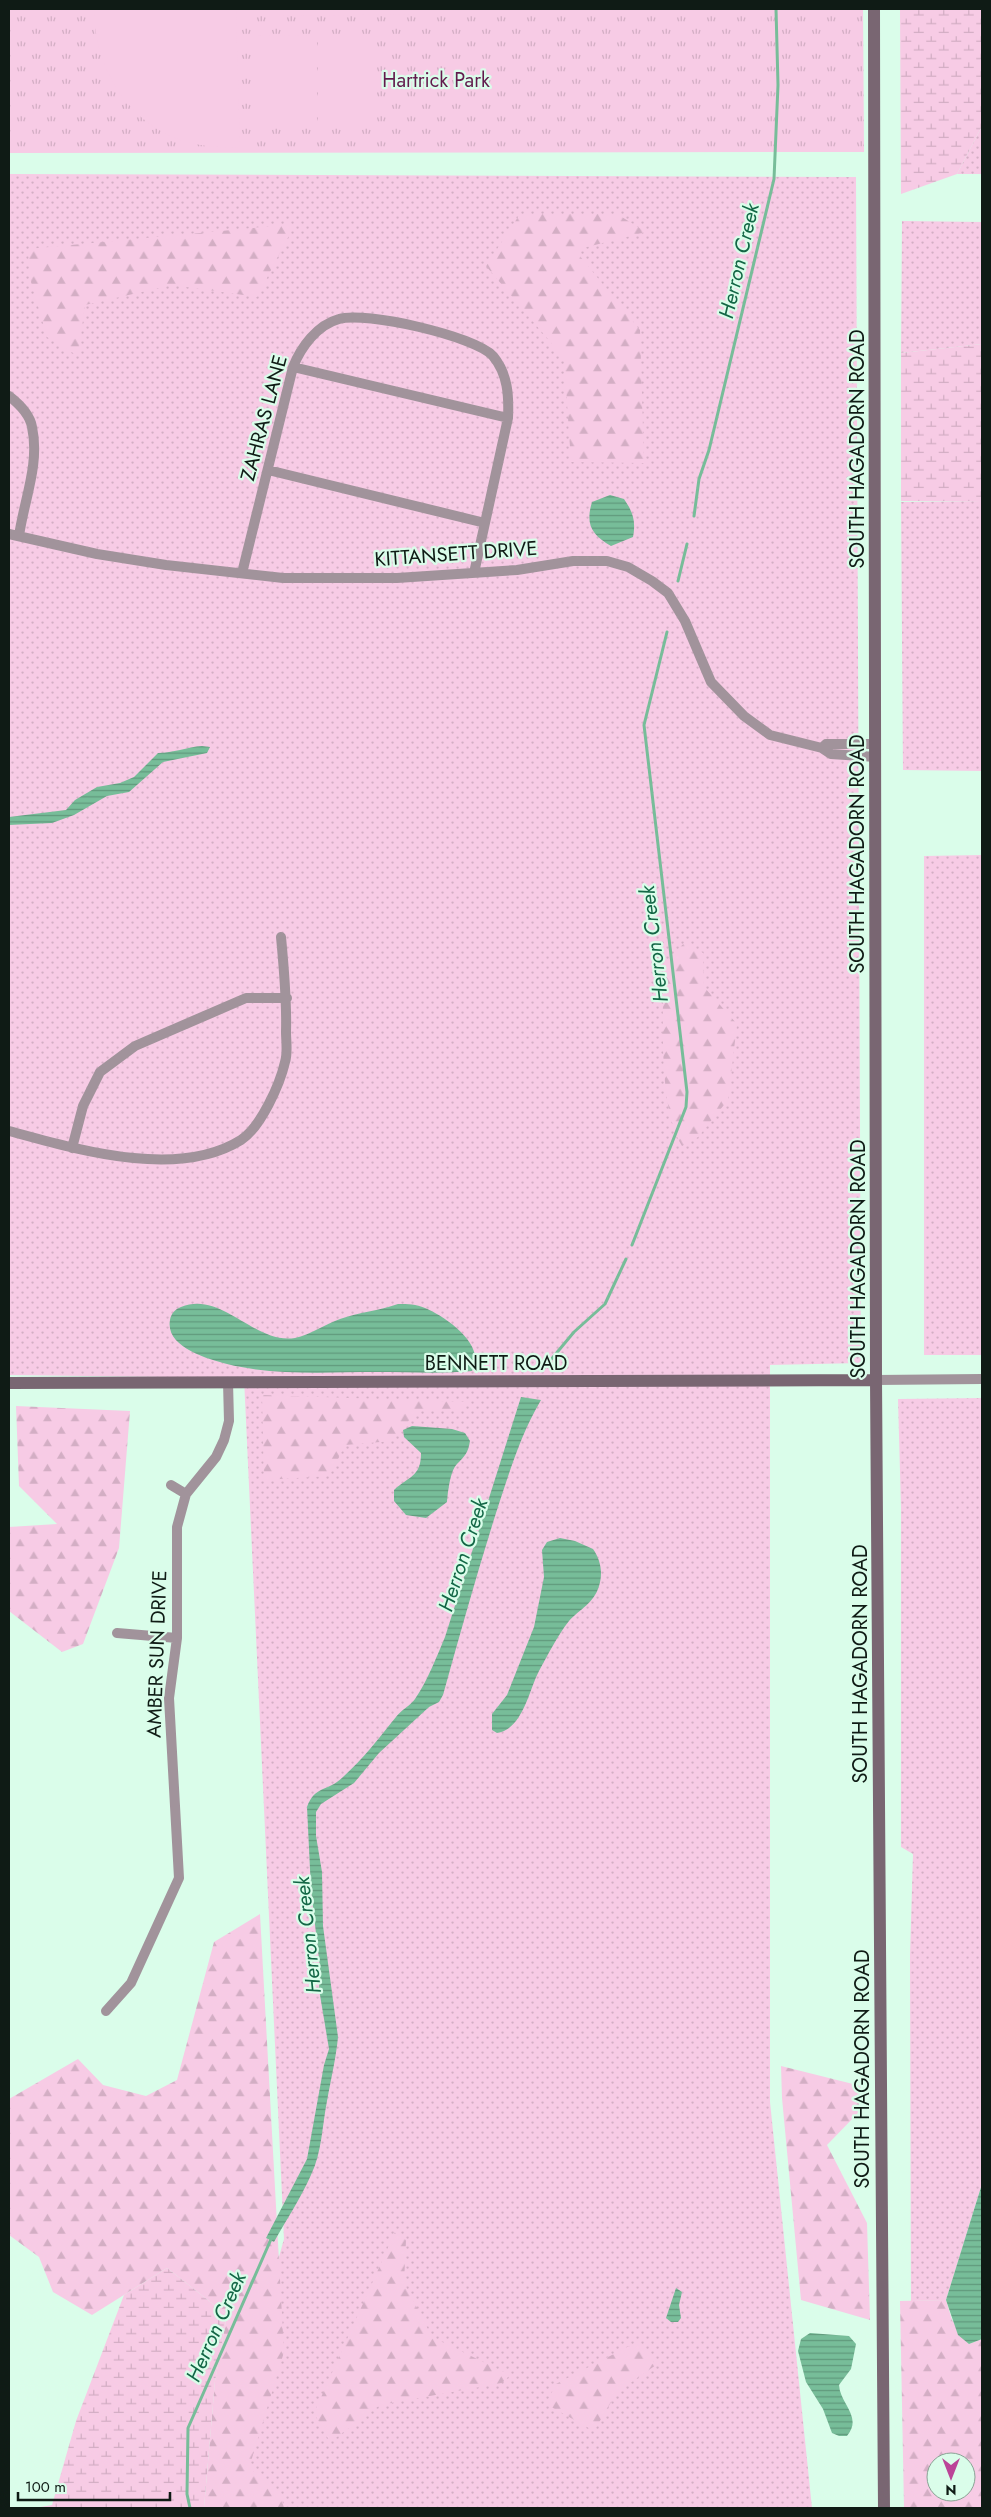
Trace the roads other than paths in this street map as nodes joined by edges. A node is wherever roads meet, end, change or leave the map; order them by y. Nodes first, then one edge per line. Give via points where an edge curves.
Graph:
1 (874, 9) edge
2 (293, 367) junction
3 (9, 396) edge
4 (508, 418) junction
5 (268, 470) junction
6 (485, 523) junction
7 (14, 535) edge
8 (242, 573) junction
9 (474, 573) junction
10 (876, 744) junction
11 (822, 748) junction
12 (876, 757) junction
13 (281, 937) dead end
14 (287, 998) junction
15 (9, 1131) edge
16 (72, 1148) junction
17 (982, 1379) edge
18 (876, 1380) junction
19 (228, 1382) junction
20 (9, 1383) edge
21 (171, 1485) dead end
22 (186, 1494) junction
23 (117, 1633) dead end
24 (177, 1638) junction
25 (106, 2011) dead end
26 (884, 2508) edge

1 - 10 street, SOUTH HAGADORN ROAD
2 - 4 street
2 - 4 street, ZAHRAS LANE via 299,352 323,327 339,319 369,317 466,340 492,355 503,371 509,403
2 - 5 street, ZAHRAS LANE
3 - 7 street via 32,425 34,455 29,492
4 - 6 street, ZAHRAS LANE
5 - 6 street
5 - 8 street, ZAHRAS LANE
6 - 9 street, ZAHRAS LANE
7 - 8 street, KITTANSETT DRIVE via 157,564
8 - 9 street, KITTANSETT DRIVE via 283,578 397,578
9 - 11 street, KITTANSETT DRIVE via 574,561 607,561 628,567 668,593 686,621 711,682 744,716 770,735
10 - 11 street, KITTANSETT DRIVE via 826,744
10 - 12 street, SOUTH HAGADORN ROAD
11 - 12 street, KITTANSETT DRIVE via 831,754
12 - 18 street, SOUTH HAGADORN ROAD
13 - 14 street
14 - 16 street via 246,998 135,1046 100,1072 84,1106
14 - 16 street via 286,1061 269,1106 242,1139 202,1157 163,1161
15 - 16 street
17 - 18 street, BENNETT ROAD
18 - 19 street, BENNETT ROAD
18 - 26 street, SOUTH HAGADORN ROAD
19 - 20 street, BENNETT ROAD
19 - 22 street, AMBER SUN DRIVE via 229,1421 224,1440 216,1457
21 - 22 street
22 - 24 street, AMBER SUN DRIVE via 177,1527
23 - 24 street
24 - 25 street, AMBER SUN DRIVE via 169,1698 179,1878 131,1983

